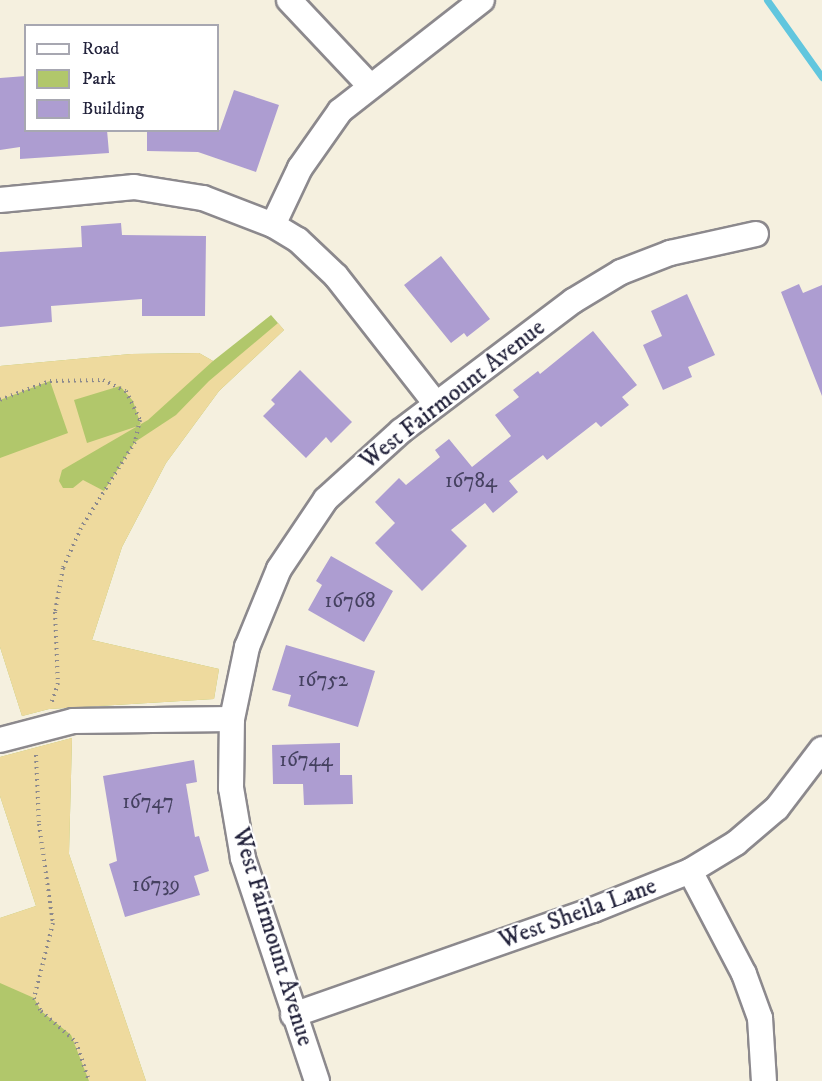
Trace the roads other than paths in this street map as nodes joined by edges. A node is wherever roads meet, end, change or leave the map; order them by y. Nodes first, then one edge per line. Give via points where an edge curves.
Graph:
1 (289, 0) edge
2 (482, 0) edge
3 (369, 86) junction
4 (0, 200) edge
5 (273, 225) junction
6 (756, 234) dead end
7 (436, 404) junction
8 (232, 719) junction
9 (0, 740) edge
10 (822, 749) edge
11 (690, 871) junction
12 (293, 1015) junction
13 (317, 1081) edge
14 (764, 1081) edge

1 - 3 street
2 - 3 street
3 - 5 street via 340,111 312,147
4 - 5 street via 134,187 203,198
5 - 7 street via 298,240 336,276
6 - 7 street, West Fairmount Avenue via 670,253 621,272 573,301
7 - 8 street, West Fairmount Avenue via 326,500 279,569 247,646
8 - 9 street via 73,721
8 - 12 street, West Fairmount Avenue via 231,788 243,858
10 - 11 street, West Sheila Lane via 777,808 736,843
11 - 12 street, West Sheila Lane via 592,910
11 - 14 street via 744,974 760,1018
12 - 13 street, West Fairmount Avenue

